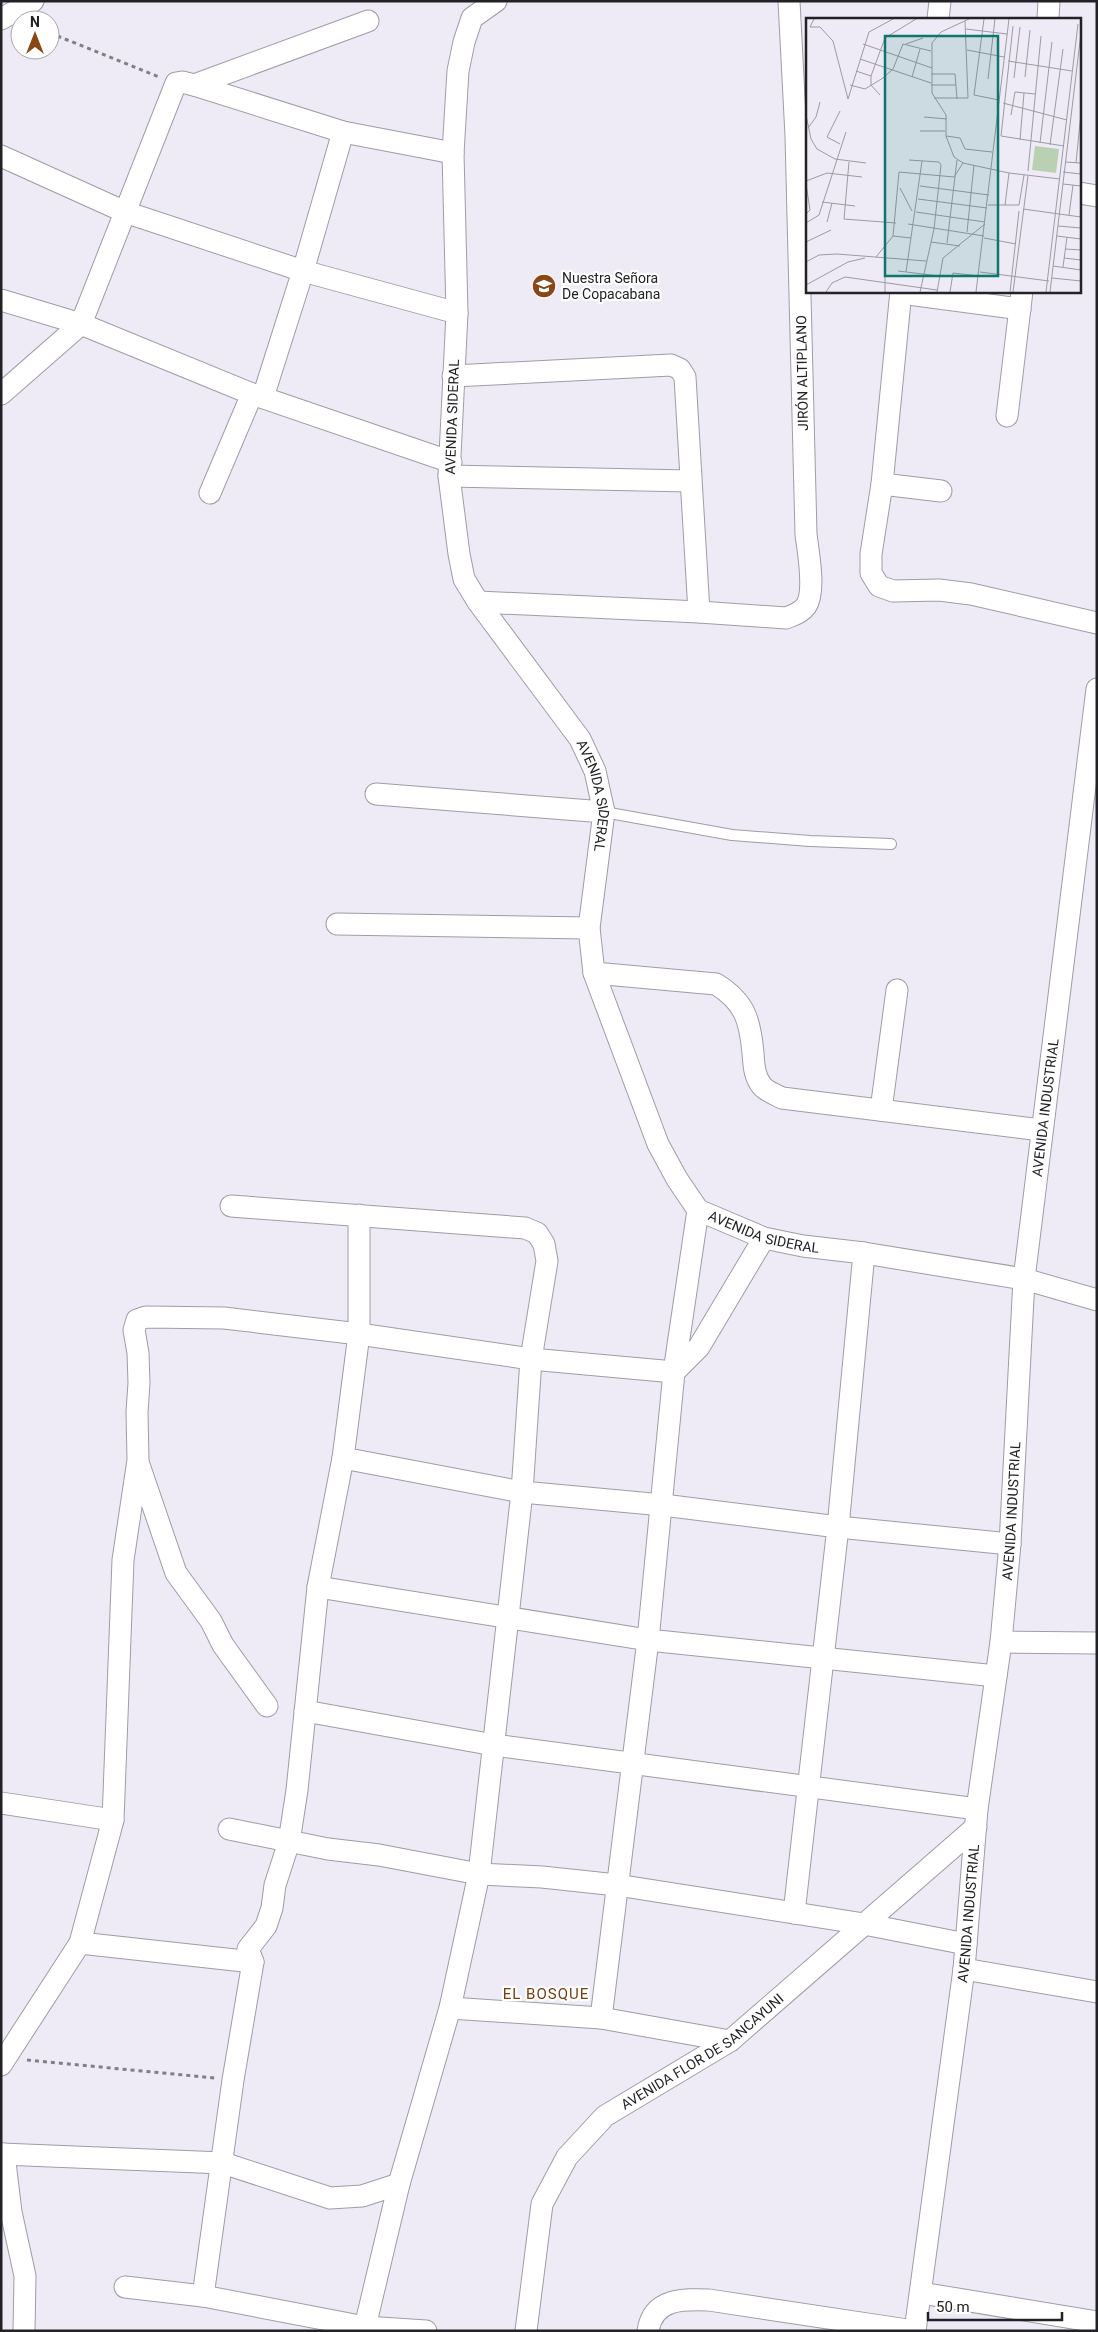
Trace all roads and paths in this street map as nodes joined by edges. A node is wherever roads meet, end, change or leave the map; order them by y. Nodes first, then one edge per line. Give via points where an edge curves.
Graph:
1 (34, 1) edge
2 (496, 1) edge
3 (789, 1) edge
4 (940, 1) edge
5 (1049, 1) edge
6 (938, 18) edge
7 (1048, 18) edge
8 (1, 19) edge
9 (368, 21) dead end
10 (60, 37) edge
11 (185, 84) junction
12 (343, 132) junction
13 (802, 137) edge
14 (453, 153) junction
15 (1, 156) edge
16 (1080, 192) edge
17 (1097, 196) edge
18 (125, 212) junction
19 (303, 271) junction
20 (901, 292) edge
21 (1, 300) edge
22 (1021, 300) edge
23 (457, 313) junction
24 (81, 324) junction
25 (453, 376) junction
26 (1, 394) edge
27 (258, 395) junction
28 (1007, 416) dead end
29 (450, 469) junction
30 (690, 481) junction
31 (882, 484) junction
32 (941, 491) dead end
33 (210, 493) dead end
34 (478, 602) junction
35 (699, 612) junction
36 (1097, 622) edge
37 (1097, 689) edge
38 (376, 794) dead end
39 (604, 812) junction
40 (891, 844) dead end
41 (337, 924) dead end
42 (589, 928) junction
43 (594, 972) junction
44 (897, 990) dead end
45 (881, 1110) junction
46 (1041, 1130) junction
47 (231, 1206) dead end
48 (698, 1210) junction
49 (359, 1215) junction
50 (764, 1238) junction
51 (864, 1253) junction
52 (1024, 1279) junction
53 (1097, 1300) edge
54 (359, 1334) junction
55 (531, 1359) junction
56 (674, 1372) junction
57 (343, 1458) junction
58 (138, 1460) junction
59 (522, 1492) junction
60 (663, 1505) junction
61 (838, 1528) junction
62 (1010, 1544) junction
63 (318, 1587) junction
64 (508, 1619) junction
65 (648, 1640) junction
66 (1001, 1642) junction
67 (1097, 1642) edge
68 (823, 1658) junction
69 (996, 1676) junction
70 (267, 1706) dead end
71 (305, 1712) junction
72 (494, 1745) junction
73 (634, 1762) junction
74 (808, 1784) junction
75 (1, 1803) edge
76 (977, 1818) junction
77 (112, 1820) junction
78 (229, 1829) dead end
79 (289, 1842) junction
80 (479, 1874) junction
81 (617, 1884) junction
82 (794, 1913) junction
83 (864, 1924) junction
84 (80, 1943) junction
85 (966, 1944) junction
86 (252, 1962) junction
87 (964, 1970) junction
88 (1097, 1992) edge
89 (450, 2008) junction
90 (601, 2018) junction
91 (730, 2041) junction
92 (4, 2061) edge
93 (233, 2080) junction
94 (3, 2154) edge
95 (223, 2163) junction
96 (399, 2184) junction
97 (125, 2287) dead end
98 (921, 2293) junction
99 (203, 2296) junction
100 (1097, 2322) edge
101 (364, 2329) edge
102 (24, 2331) edge
103 (426, 2331) edge
104 (526, 2331) edge
105 (648, 2331) edge
106 (915, 2331) edge

1 - 8 street
2 - 14 street, AVENIDA SIDERAL via 472,18 464,42 458,71
3 - 13 street, JIRÓN ALTIPLANO
4 - 6 street
5 - 7 street
9 - 11 street
10 - 11 path
11 - 12 street
11 - 18 street
12 - 14 street
12 - 19 street
13 - 35 street, JIRÓN ALTIPLANO via 806,534 811,590 806,605 798,614 786,618
14 - 23 street, AVENIDA SIDERAL
15 - 18 street
16 - 17 street
18 - 19 street
18 - 24 street
19 - 23 street
19 - 27 street
20 - 22 street
20 - 31 street
21 - 24 street
22 - 28 street
23 - 25 street, AVENIDA SIDERAL
24 - 26 street
24 - 27 street
25 - 29 street, AVENIDA SIDERAL
25 - 30 street via 671,365 680,369 685,377
27 - 29 street
27 - 33 street
29 - 30 street
29 - 34 street, AVENIDA SIDERAL via 464,579
30 - 35 street
31 - 32 street
31 - 36 street via 871,554 871,573 879,586 893,591 939,590 971,594
34 - 35 street, JIRÓN ALTIPLANO
34 - 39 street, AVENIDA SIDERAL via 580,739 595,770
37 - 46 street, AVENIDA INDUSTRIAL
38 - 39 street
39 - 40 lane via 732,835
39 - 42 street, AVENIDA SIDERAL
41 - 42 street
42 - 43 street, AVENIDA SIDERAL
43 - 45 street via 716,984 732,994 746,1014 754,1072 763,1088 782,1098
43 - 48 street, AVENIDA SIDERAL via 658,1144
44 - 45 street
45 - 46 street
46 - 52 street, AVENIDA INDUSTRIAL
47 - 49 street
48 - 50 street, AVENIDA SIDERAL
48 - 56 street
49 - 54 street
49 - 55 street via 525,1228 537,1233 544,1244 547,1261
50 - 51 street, AVENIDA SIDERAL
50 - 56 street via 699,1347
51 - 52 street, AVENIDA SIDERAL
51 - 61 street
52 - 53 street, AVENIDA SIDERAL
52 - 62 street, AVENIDA INDUSTRIAL
54 - 55 street
54 - 57 street
54 - 58 street via 224,1318 146,1317 137,1320 134,1330 140,1383
55 - 56 street
55 - 59 street
56 - 60 street
57 - 59 street
57 - 63 street
58 - 70 street via 176,1573
58 - 77 street via 123,1560
59 - 60 street
59 - 64 street
60 - 61 street
60 - 65 street
61 - 62 street
61 - 68 street
62 - 66 street, AVENIDA INDUSTRIAL
63 - 64 street
63 - 71 street
64 - 65 street
64 - 72 street
65 - 68 street
65 - 73 street
66 - 67 street
66 - 69 street, AVENIDA INDUSTRIAL
68 - 69 street
68 - 74 street
69 - 76 street, AVENIDA INDUSTRIAL
71 - 72 street
71 - 79 street
72 - 73 street
72 - 80 street
73 - 74 street
73 - 81 street
74 - 76 street
74 - 82 street
75 - 77 street
76 - 83 street, AVENIDA FLOR DE SANCAYUNI
76 - 85 street, AVENIDA INDUSTRIAL
77 - 84 street
78 - 79 street
79 - 80 street
79 - 86 street via 266,1926 248,1949
80 - 81 street via 542,1876
80 - 89 street
81 - 82 street
81 - 90 street
82 - 83 street
83 - 85 street
83 - 91 street, AVENIDA FLOR DE SANCAYUNI
84 - 86 street
84 - 92 street
85 - 87 street, AVENIDA INDUSTRIAL
86 - 93 street
87 - 88 street
87 - 98 street, AVENIDA INDUSTRIAL
89 - 90 street
89 - 96 street
90 - 91 street
91 - 104 street, AVENIDA FLOR DE SANCAYUNI via 605,2116 567,2157 542,2204
92 - 93 path
93 - 95 street
94 - 95 street
94 - 102 street via 25,2276
95 - 96 street via 330,2198 362,2196
95 - 99 street
96 - 101 street
97 - 99 street
98 - 100 street
98 - 106 street, AVENIDA INDUSTRIAL
99 - 101 street
101 - 103 street
105 - 106 street via 650,2318 663,2306 683,2299 710,2300

